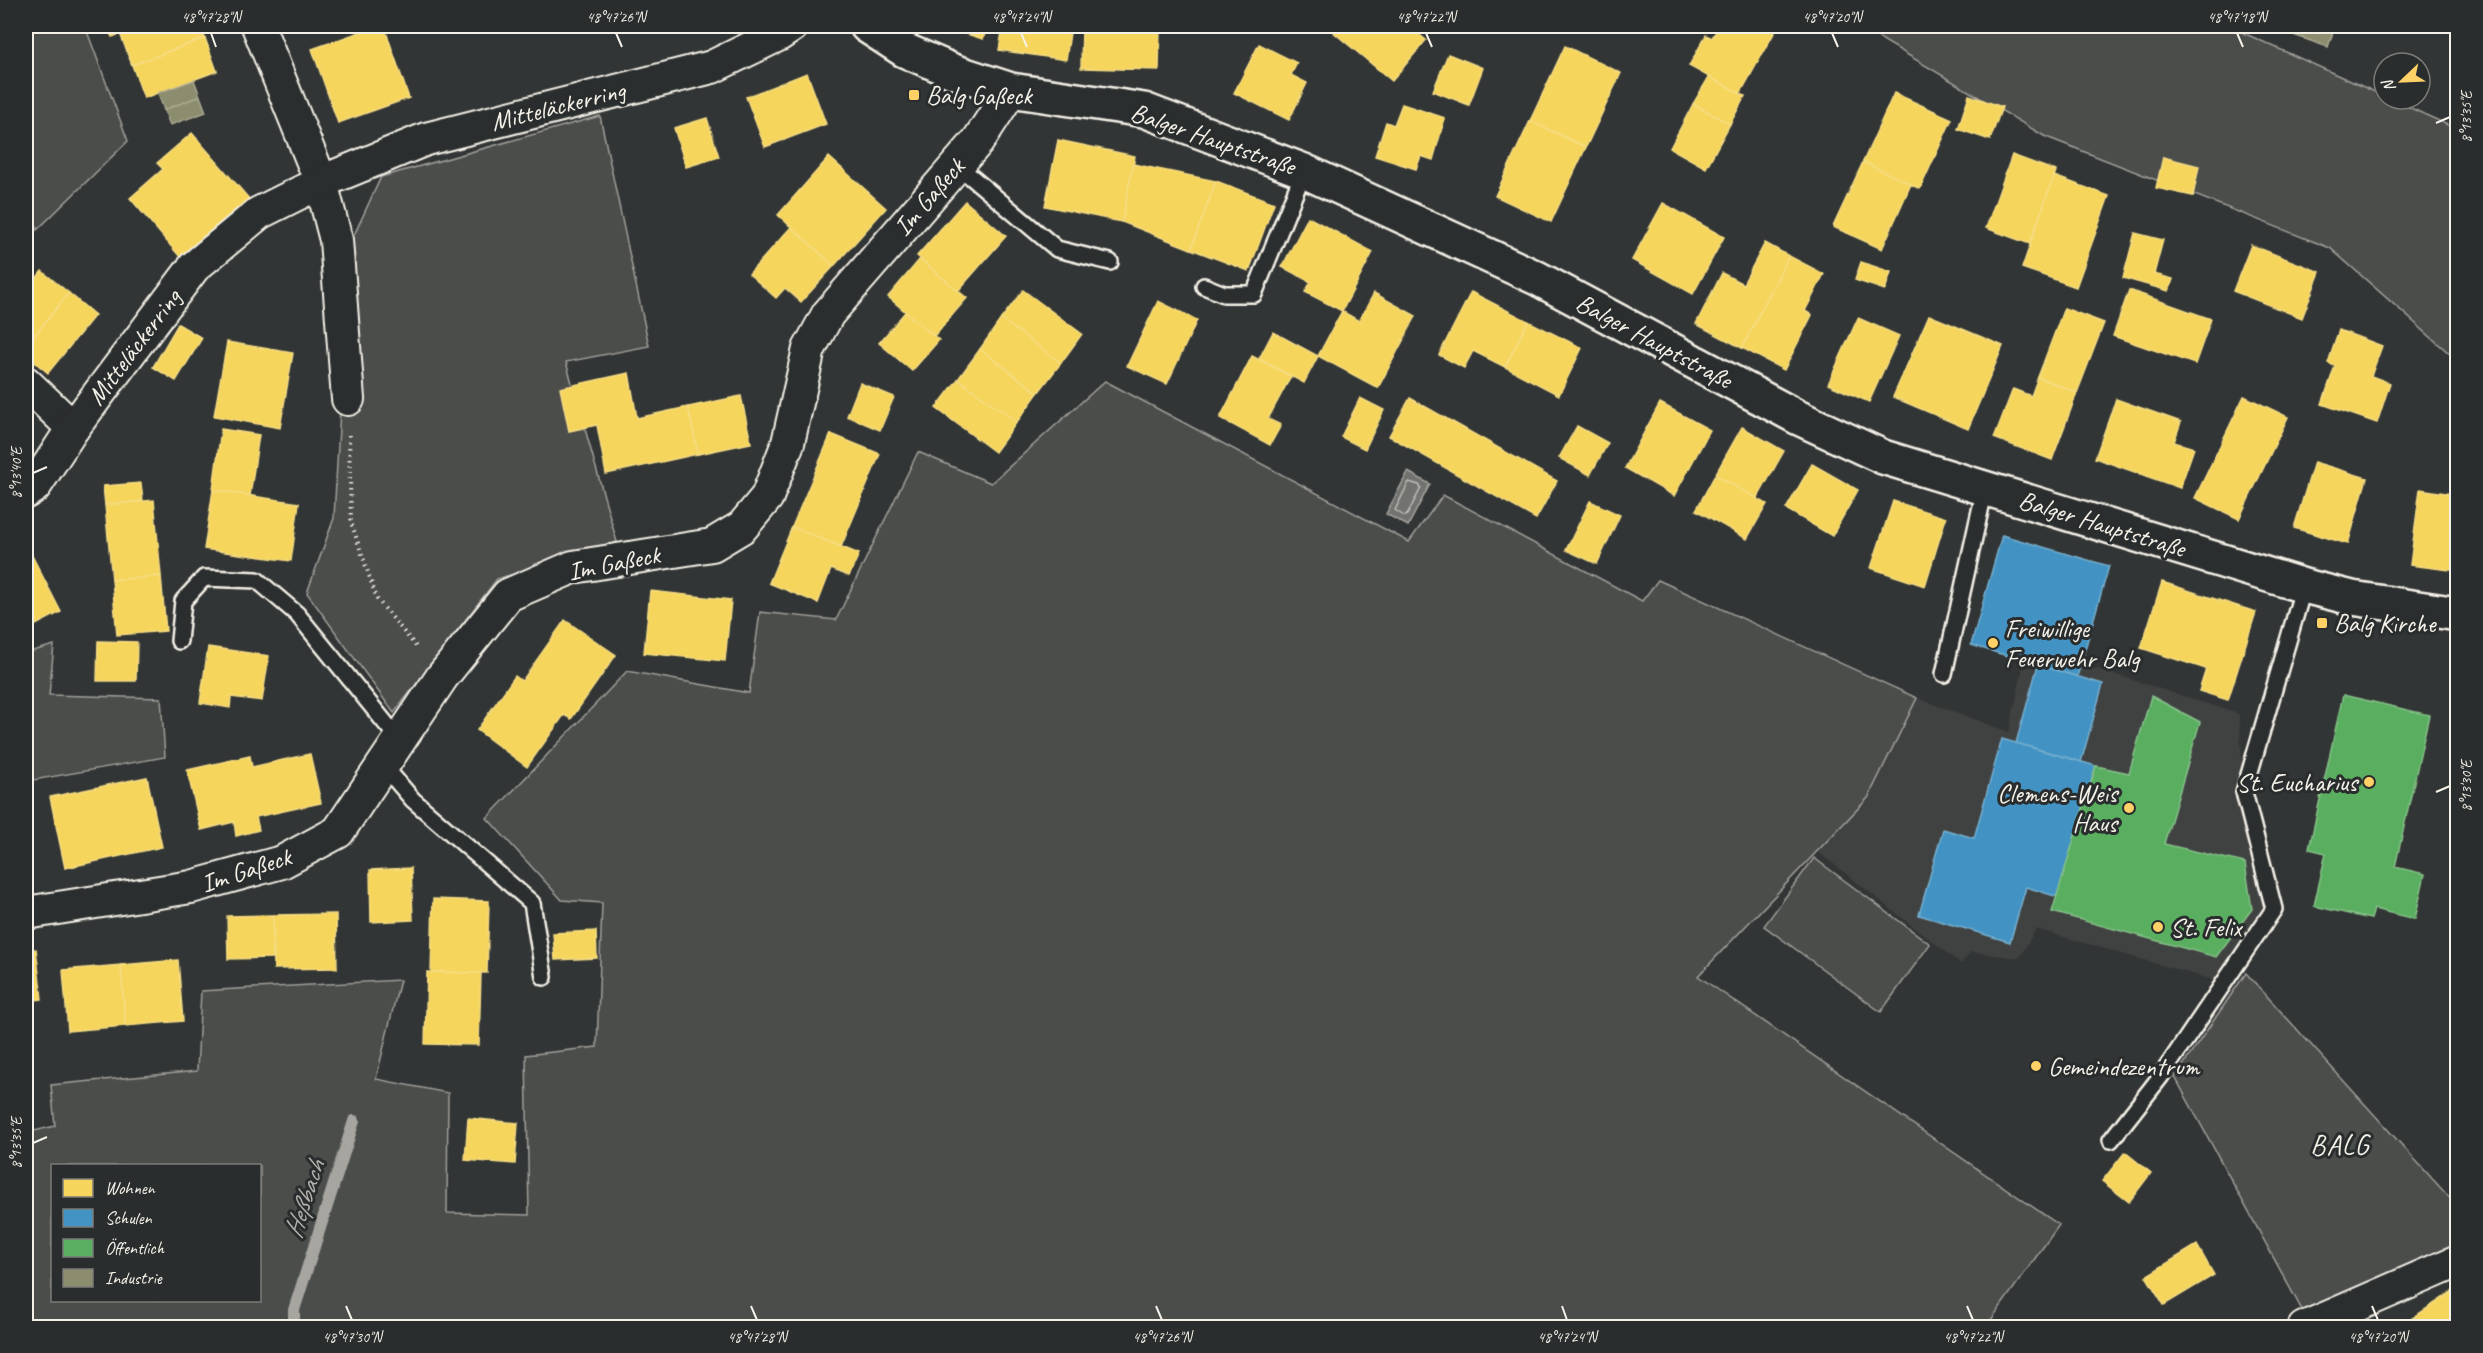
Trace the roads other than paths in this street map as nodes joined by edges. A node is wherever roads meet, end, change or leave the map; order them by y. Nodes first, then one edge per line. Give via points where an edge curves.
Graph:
1 (258, 26) edge
2 (792, 26) edge
3 (867, 26) edge
4 (1011, 90) junction
5 (957, 165) junction
6 (1304, 171) junction
7 (321, 182) junction
8 (1110, 262) dead end
9 (1204, 286) dead end
10 (26, 383) edge
11 (348, 399) road end
12 (73, 428) junction
13 (1984, 488) junction
14 (26, 492) edge
15 (2304, 586) junction
16 (2457, 614) edge
17 (179, 640) dead end
18 (1944, 674) dead end
19 (392, 753) junction
20 (26, 914) edge
21 (544, 977) dead end
22 (2111, 1140) dead end
23 (2457, 1261) edge
24 (2304, 1328) edge

1 - 7 street
2 - 7 street, Mitteläckerring via 712,67 426,139
3 - 4 street, Balger Hauptstraße via 914,54
4 - 5 street, Im Gaßeck via 978,141
4 - 6 street, Balger Hauptstraße via 1144,110
5 - 8 lane via 1057,249
5 - 19 street, Im Gaßeck via 828,314 809,349 788,443 767,497 742,527 712,545 573,567 508,595 442,677
6 - 9 lane via 1254,294 1224,294
6 - 13 street, Balger Hauptstraße via 1537,278 1797,417 1883,457
7 - 11 street via 336,240
7 - 12 street, Mitteläckerring via 259,213 194,267
10 - 12 street
12 - 14 street, Mitteläckerring
13 - 15 street, Balger Hauptstraße
13 - 18 lane
15 - 16 street, Balger Hauptstraße via 2352,598
15 - 22 lane via 2244,792 2274,909 2161,1076
17 - 19 lane via 183,601 204,578 257,580 297,615
19 - 20 street, Im Gaßeck via 338,832 282,862 191,887
19 - 21 lane via 413,800 532,903
23 - 24 street

